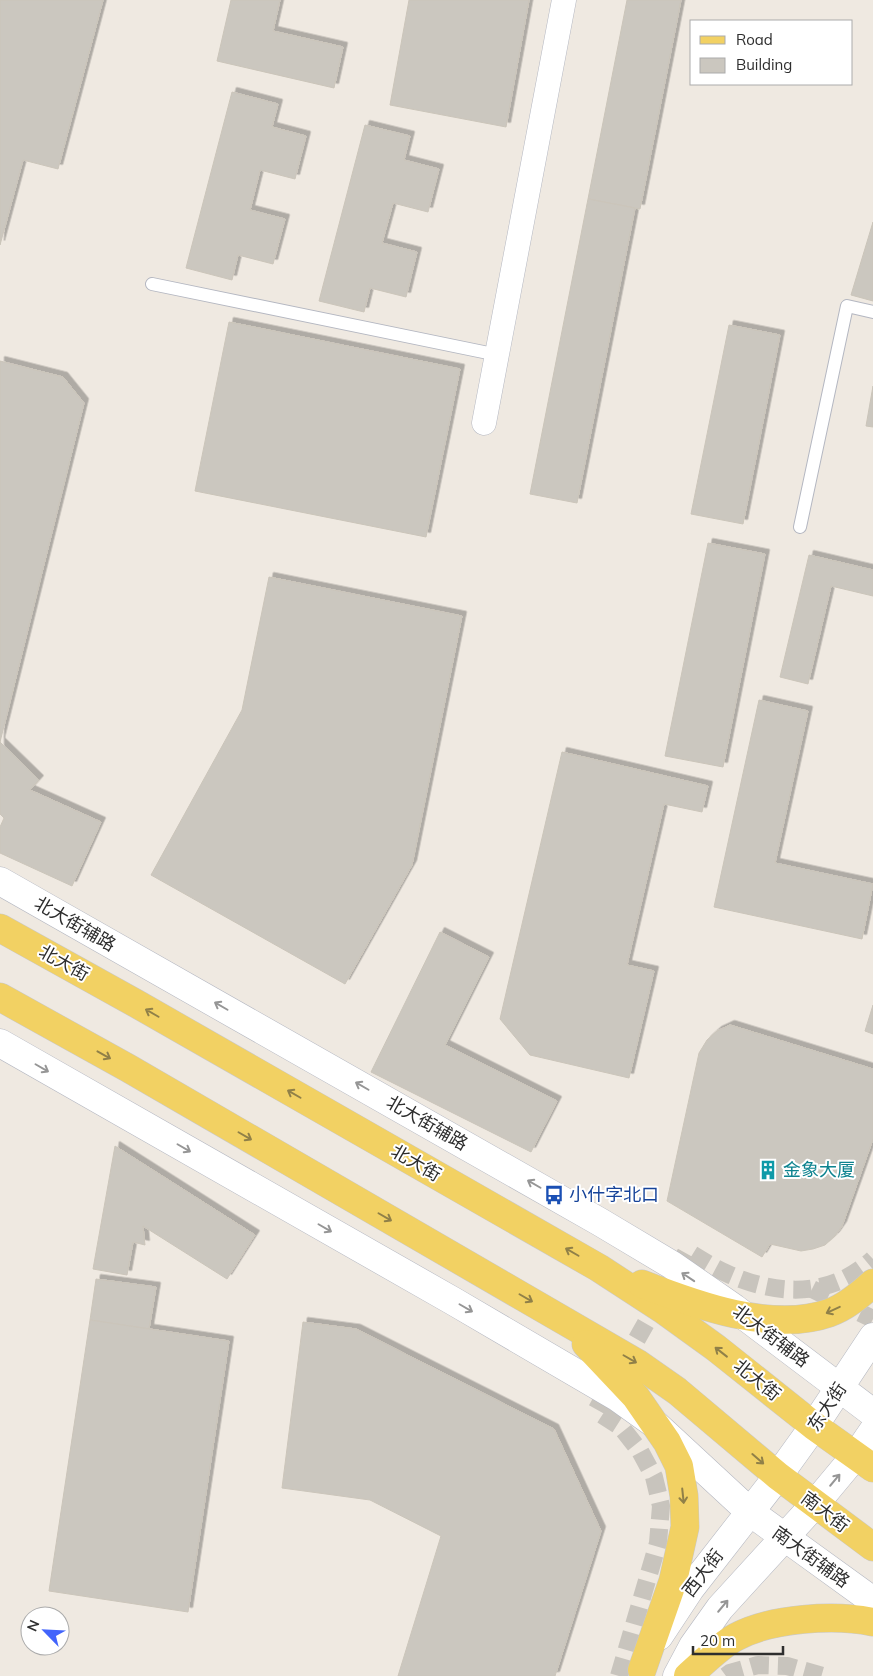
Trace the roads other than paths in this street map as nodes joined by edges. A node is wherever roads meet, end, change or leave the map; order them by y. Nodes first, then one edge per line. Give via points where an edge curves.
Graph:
1 (564, 0) edge
2 (152, 284) dead end
3 (873, 312) edge
4 (498, 354) junction
5 (484, 423) dead end
6 (800, 527) dead end
7 (0, 881) edge
8 (0, 928) edge
9 (0, 997) edge
10 (0, 1044) edge
11 (599, 1268) junction
12 (873, 1283) edge
13 (744, 1316) junction
14 (558, 1317) junction
15 (873, 1337) edge
16 (840, 1389) junction
17 (873, 1413) edge
18 (656, 1425) junction
19 (814, 1426) junction
20 (873, 1431) edge
21 (864, 1462) edge
22 (778, 1476) junction
23 (814, 1504) junction
24 (750, 1512) junction
25 (784, 1538) junction
26 (873, 1547) edge
27 (873, 1601) edge
28 (873, 1622) edge
29 (641, 1673) edge
30 (677, 1676) edge
31 (688, 1676) edge

1 - 4 street
2 - 4 lane
3 - 6 lane via 847,306
4 - 5 street
13 -> 7 street, 北大街辅路 via 672,1265 600,1222
11 -> 8 main road, 北大街
9 -> 14 main road
10 -> 18 street via 453,1301 617,1397
11 - 13 main road via 669,1294
19 -> 11 main road, 北大街 via 716,1348
12 -> 13 main road via 857,1298 830,1313 804,1319 776,1320
13 - 16 street, 北大街辅路
14 - 18 main road via 636,1397
14 -> 22 main road via 637,1363 676,1391
15 - 16 street, 东大街
16 - 17 street
16 - 19 street, 东大街
18 - 24 street
18 -> 29 main road via 679,1466 685,1527 673,1581
19 - 21 main road
19 - 22 street, 东大街
20 - 21 street
23 -> 21 street
22 - 23 main road, 南大街
22 - 24 street, 西大街
23 - 25 street, 西大街
23 - 26 main road, 南大街
24 - 25 street, 南大街辅路
24 - 29 street, 西大街 via 690,1589 659,1636
25 - 27 street, 南大街辅路
30 -> 25 street, 西大街 via 693,1646 720,1608
28 - 31 main road via 830,1619 767,1625 736,1637

